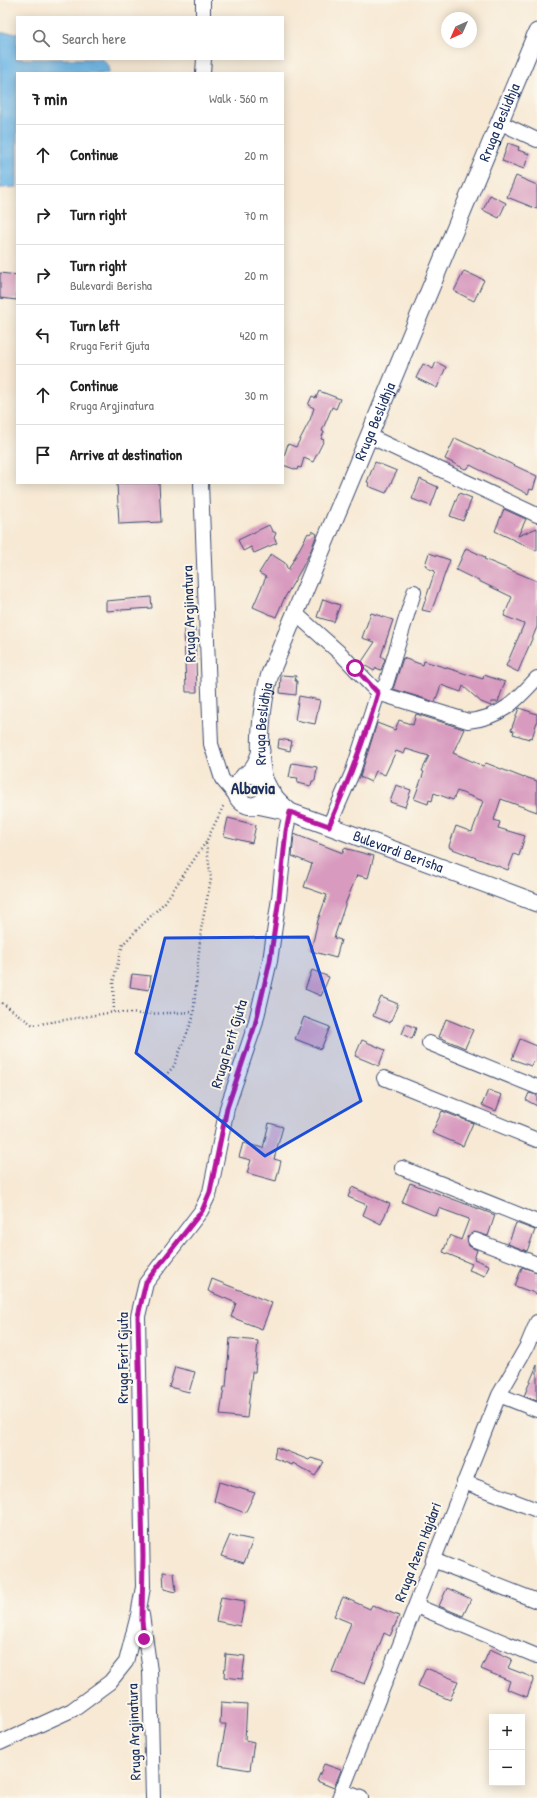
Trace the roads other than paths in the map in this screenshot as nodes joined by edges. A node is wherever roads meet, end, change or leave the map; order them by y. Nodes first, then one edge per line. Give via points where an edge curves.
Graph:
1 (203, 0) edge
2 (203, 16) edge
3 (537, 32) edge
4 (534, 50) edge
5 (204, 60) edge
6 (203, 72) edge
7 (499, 122) junction
8 (537, 140) edge
9 (369, 436) junction
10 (201, 484) edge
11 (537, 515) edge
12 (414, 592) dead end
13 (295, 613) junction
14 (537, 678) edge
15 (531, 692) edge
16 (378, 693) junction
17 (211, 744) junction
18 (262, 747) junction
19 (244, 776) junction
20 (266, 784) junction
21 (239, 799) junction
22 (257, 805) junction
23 (290, 812) junction
24 (329, 826) junction
25 (537, 903) edge
26 (429, 1043) dead end
27 (384, 1078) dead end
28 (537, 1087) edge
29 (537, 1140) edge
30 (402, 1168) dead end
31 (537, 1222) edge
32 (475, 1240) dead end
33 (537, 1264) edge
34 (537, 1322) edge
35 (499, 1395) junction
36 (537, 1410) edge
37 (464, 1482) junction
38 (537, 1510) edge
39 (433, 1560) junction
40 (142, 1587) junction
41 (537, 1601) edge
42 (416, 1606) junction
43 (537, 1656) edge
44 (126, 1662) junction
45 (149, 1664) junction
46 (0, 1743) edge
47 (340, 1794) edge
48 (153, 1798) edge
49 (361, 1798) edge

1 - 2 street
3 - 4 main road, Rruga Beslidhja
4 - 7 main road, Rruga Beslidhja
5 - 6 street
7 - 8 street
7 - 9 main road, Rruga Beslidhja
9 - 11 street
9 - 13 main road, Rruga Beslidhja
10 - 17 street, Rruga Argjinatura
12 - 16 street via 386,684
13 - 16 street via 342,655
13 - 18 main road, Rruga Beslidhja via 265,690
14 - 15 street
15 - 16 street via 494,715 468,721
16 - 24 street via 353,771
17 - 19 street via 228,771
17 - 21 street, Rruga Argjinatura via 222,779
18 - 19 main road via 254,768
18 - 20 main road, Rruga Beslidhja
19 - 20 main road via 259,776
19 - 21 main road via 237,784
20 - 22 main road via 268,789 265,798
20 - 23 main road, Rruga Beslidhja
21 - 22 main road via 247,805
22 - 23 main road, Bulevardi Berisha
23 - 24 main road, Bulevardi Berisha
23 - 40 street, Rruga Ferit Gjuta via 268,968 255,1025 227,1108 210,1192 202,1211 146,1282 141,1298 138,1316
24 - 25 main road, Bulevardi Berisha
26 - 28 street
27 - 29 street
30 - 31 street
32 - 33 street
34 - 35 street, Rruga Azem Hajdari via 527,1346
35 - 36 street
35 - 37 street, Rruga Azem Hajdari
37 - 38 street
37 - 39 street, Rruga Azem Hajdari
39 - 41 street
39 - 42 street, Rruga Azem Hajdari
40 - 44 street, Rruga Ferit Gjuta
40 - 45 street, Rruga Argjinatura via 142,1621
42 - 43 street
42 - 47 street, Rruga Azem Hajdari
44 - 45 street, Rruga Argjinatura via 137,1659
44 - 46 street, Rruga Ferit Gjuta via 110,1682 72,1710
45 - 48 street, Rruga Argjinatura
47 - 49 street

